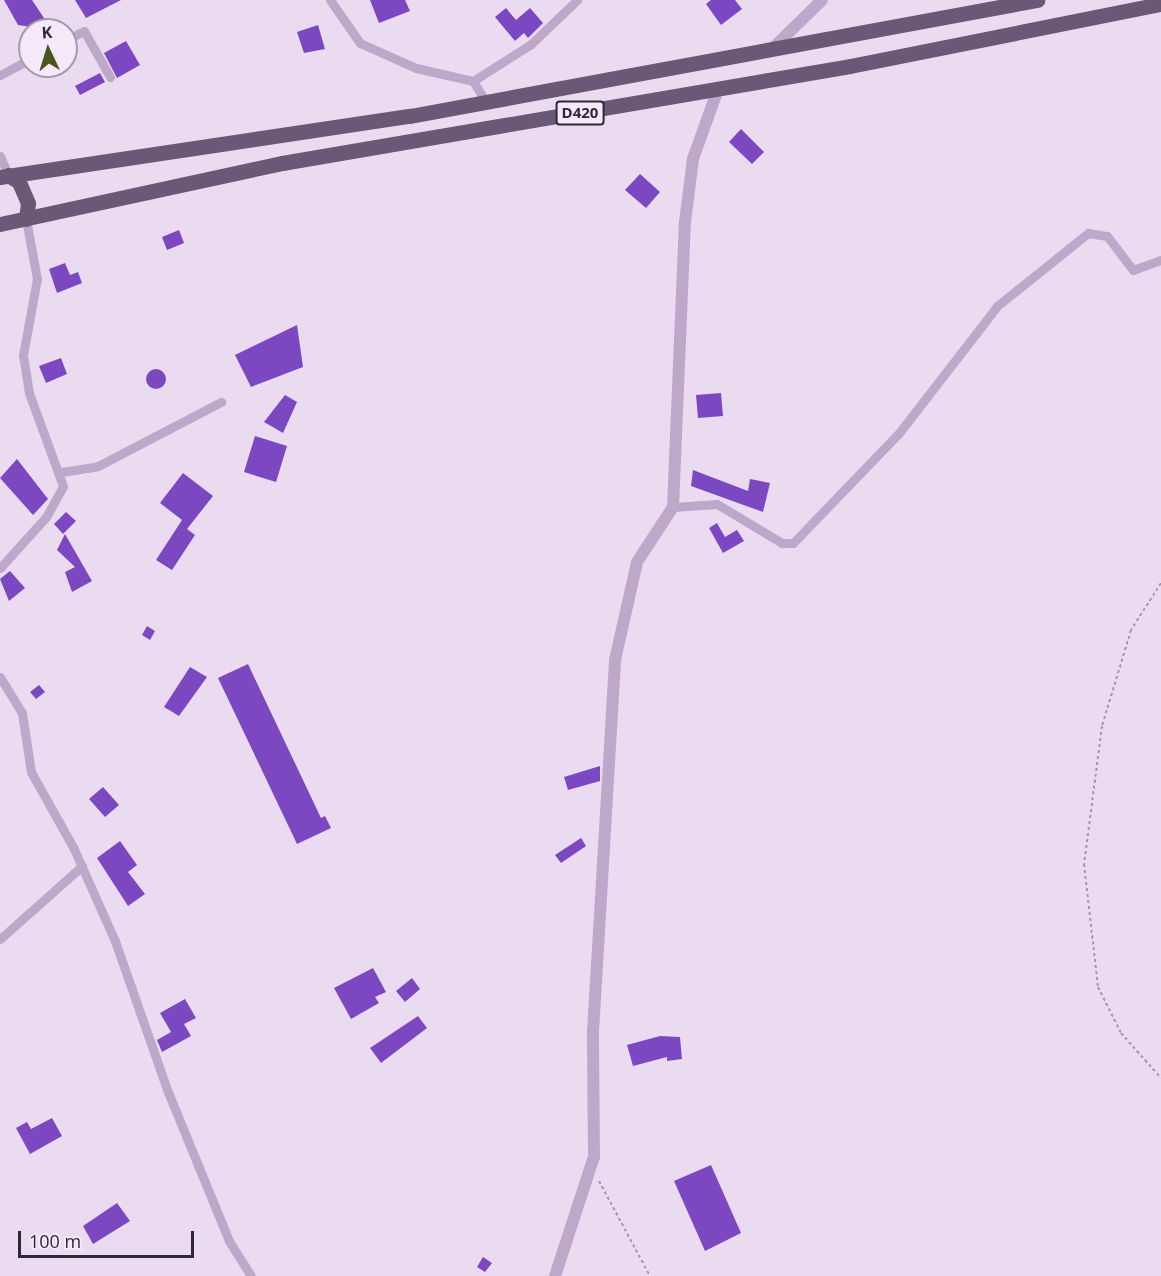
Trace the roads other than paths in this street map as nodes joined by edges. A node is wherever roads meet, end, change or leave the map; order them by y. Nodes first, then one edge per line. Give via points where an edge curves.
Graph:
1 (330, 0) edge
2 (577, 0) edge
3 (822, 0) edge
4 (1037, 0) edge
5 (1161, 4) edge
6 (78, 34) edge
7 (771, 50) junction
8 (18, 65) edge
9 (0, 75) edge
10 (110, 77) dead end
11 (473, 81) junction
12 (718, 89) junction
13 (486, 102) junction
14 (0, 156) edge
15 (4, 176) edge
16 (26, 219) junction
17 (0, 224) edge
18 (1161, 260) edge
19 (221, 402) dead end
20 (62, 472) junction
21 (673, 507) junction
22 (0, 568) edge
23 (0, 677) edge
24 (82, 866) junction
25 (0, 939) edge
26 (251, 1276) edge
27 (555, 1276) edge

1 - 11 street via 360,43 416,68
2 - 11 street via 531,44
3 - 7 street
4 - 7 main road, D420
5 - 12 main road, D420
6 - 10 street via 84,31
7 - 13 main road, D420
8 - 9 street
11 - 13 street
12 - 16 main road, D420 via 282,163
12 - 21 street via 693,159 685,222
13 - 15 main road, D420
14 - 15 street
15 - 16 main road via 20,182 28,203
16 - 17 main road, D420
16 - 20 street via 37,279 23,355 28,393
18 - 21 street via 1133,270 1107,236 1088,233 997,306 899,433 793,543 782,543 717,504
19 - 20 street via 98,466
20 - 22 street via 63,486 46,517
21 - 27 street via 638,562 615,660 593,1032 594,1157
23 - 24 street via 22,713 31,772
24 - 25 street
24 - 26 street via 229,1241

